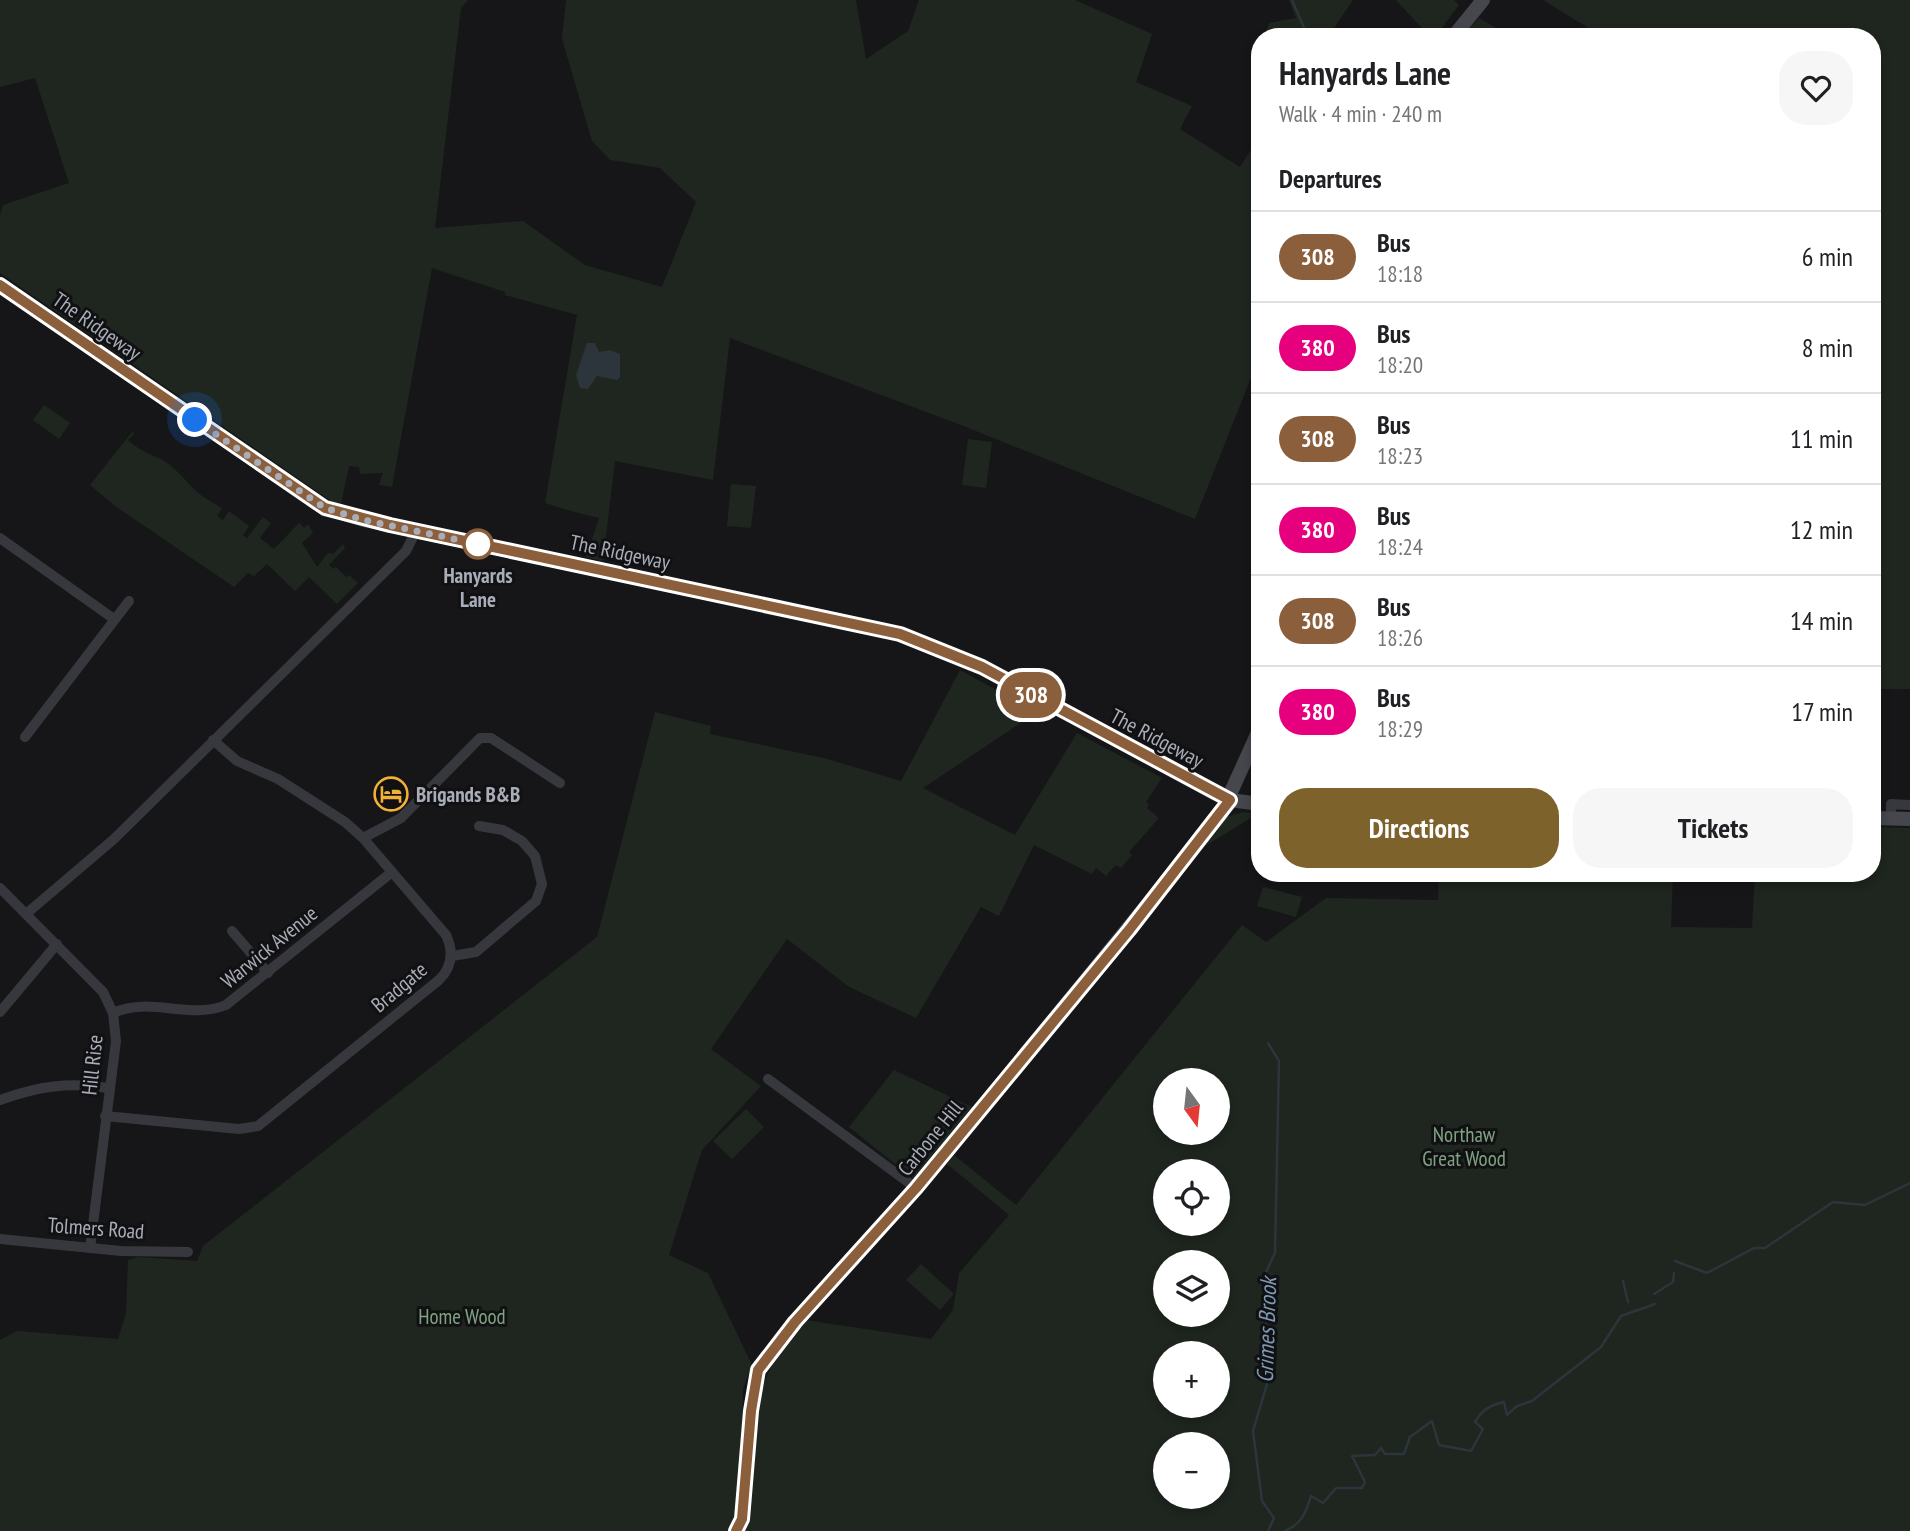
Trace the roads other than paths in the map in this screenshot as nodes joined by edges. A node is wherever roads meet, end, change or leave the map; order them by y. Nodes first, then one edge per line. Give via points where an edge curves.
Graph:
1 (1483, 0) edge
2 (1460, 28) edge
3 (0, 285) edge
4 (416, 531) junction
5 (0, 538) edge
6 (129, 601) dead end
7 (114, 619) junction
8 (25, 737) dead end
9 (213, 740) junction
10 (1251, 750) edge
11 (560, 783) dead end
12 (1230, 800) junction
13 (1251, 803) edge
14 (1910, 805) edge
15 (1881, 818) edge
16 (1891, 818) junction
17 (1910, 819) edge
18 (480, 826) dead end
19 (363, 838) junction
20 (393, 872) junction
21 (0, 888) edge
22 (26, 914) junction
23 (232, 931) dead end
24 (57, 944) junction
25 (452, 956) junction
26 (268, 973) junction
27 (0, 1012) edge
28 (113, 1013) junction
29 (768, 1079) dead end
30 (109, 1088) junction
31 (0, 1100) edge
32 (105, 1116) junction
33 (916, 1188) junction
34 (0, 1239) edge
35 (90, 1248) junction
36 (188, 1252) dead end
37 (736, 1531) edge

1 - 2 street
3 - 4 street, The Ridgeway via 325,508
4 - 9 street via 406,551
4 - 12 street, The Ridgeway via 922,641 982,667
5 - 7 street
6 - 7 street
7 - 8 street
9 - 19 street, Bradgate via 245,766 278,779 330,811
9 - 22 street via 89,862
10 - 12 street, Carbone Hill
11 - 19 street via 491,738 480,738 401,818
12 - 13 street, The Ridgeway
12 - 33 street, Carbone Hill
14 - 16 street via 1891,804
15 - 16 street
16 - 17 street
18 - 25 street via 503,830 522,841 535,856 542,884 536,901 476,952
19 - 20 street, Bradgate
20 - 25 street, Bradgate via 446,935
20 - 26 street, Warwick Avenue
21 - 22 street, Hill Rise
22 - 24 street, Hill Rise
23 - 26 street
24 - 27 street
24 - 28 street, Hill Rise via 103,992
25 - 32 street, Bradgate via 439,981 258,1126 239,1129
26 - 28 street, Warwick Avenue via 220,1008 138,1005
28 - 30 street, Hill Rise via 116,1041
29 - 33 street
30 - 31 street via 52,1085
30 - 32 street, Hill Rise
32 - 35 street, Hill Rise
33 - 37 street, Carbone Hill via 795,1322 758,1370 742,1519
34 - 35 street, Tolmers Road
35 - 36 street, Tolmers Road

